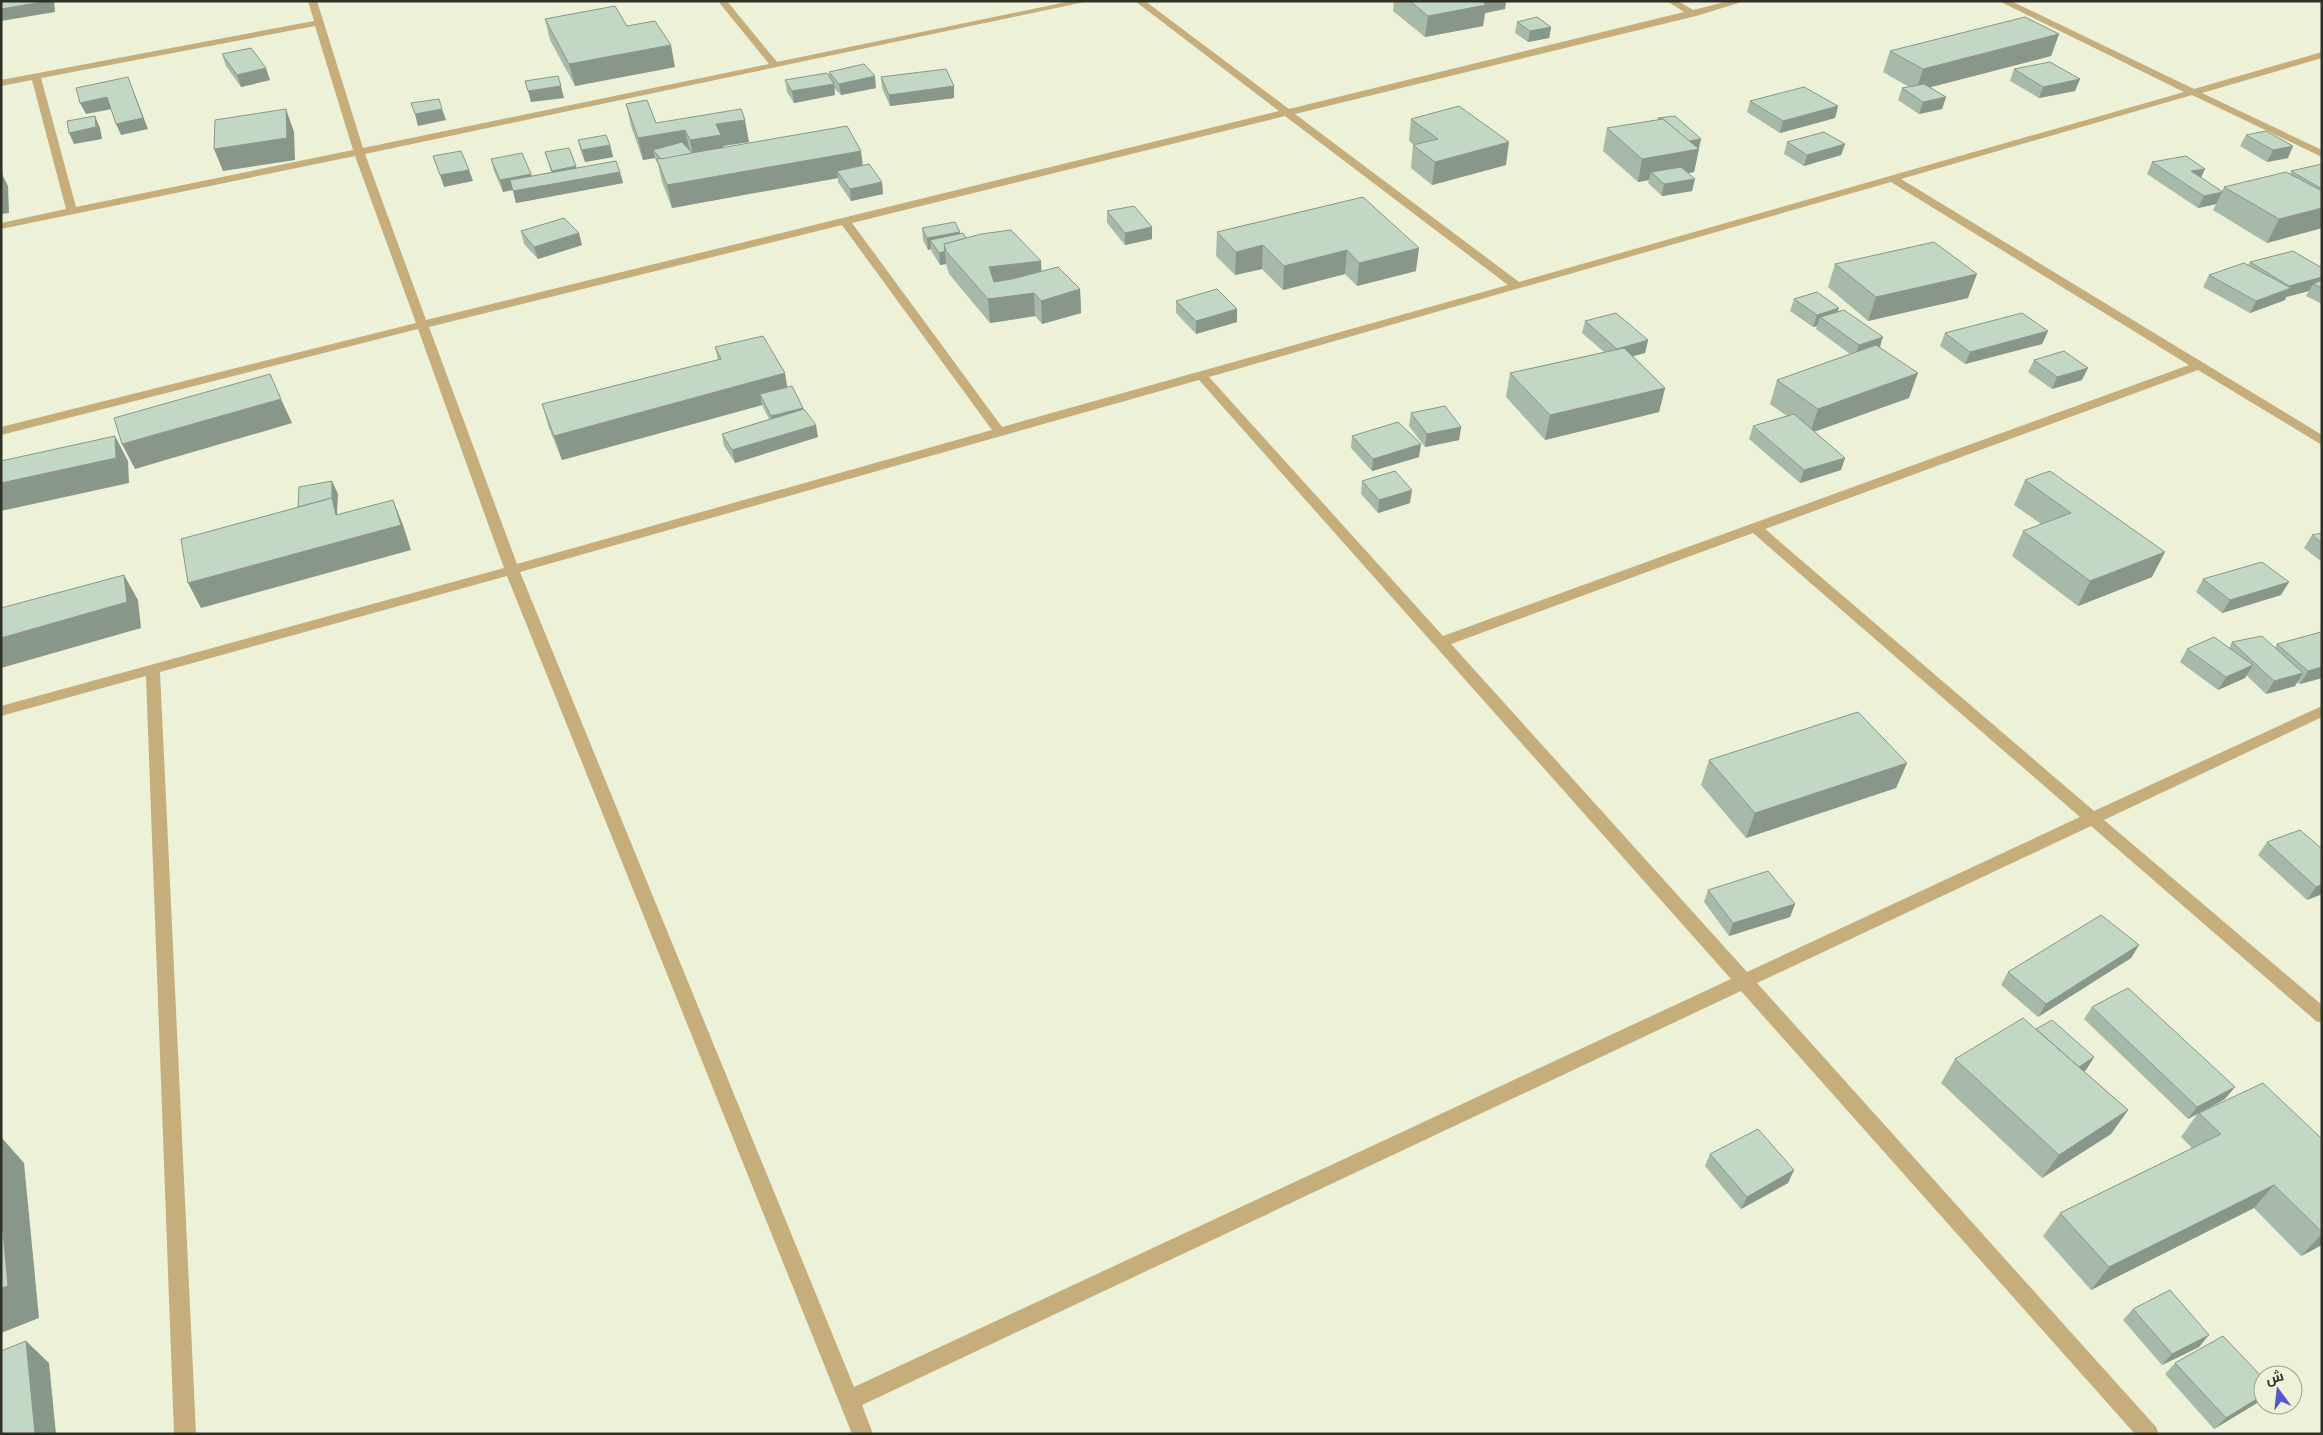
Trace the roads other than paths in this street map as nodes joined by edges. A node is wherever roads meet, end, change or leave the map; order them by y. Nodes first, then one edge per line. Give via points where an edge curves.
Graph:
1 (312, 1) edge
2 (722, 1) edge
3 (1085, 1) edge
4 (1139, 1) edge
5 (1672, 1) edge
6 (1741, 1) edge
7 (2003, 1) edge
8 (1693, 14) junction
9 (319, 23) junction
10 (2322, 55) edge
11 (775, 64) junction
12 (36, 76) junction
13 (1, 83) edge
14 (2193, 92) junction
15 (1286, 112) junction
16 (358, 152) junction
17 (2322, 154) edge
18 (1893, 179) junction
19 (72, 211) junction
20 (845, 221) junction
21 (1, 226) edge
22 (1517, 286) junction
23 (421, 325) junction
24 (2198, 366) junction
25 (1200, 375) junction
26 (1, 431) edge
27 (999, 432) junction
28 (2322, 441) edge
29 (1755, 528) junction
30 (512, 570) junction
31 (1440, 643) junction
32 (153, 669) junction
33 (1, 711) edge
34 (2322, 711) edge
35 (2093, 819) junction
36 (1744, 982) junction
37 (2322, 1016) edge
38 (850, 1400) junction
39 (185, 1434) edge
40 (863, 1434) edge
41 (2149, 1434) edge

1 - 9 street
2 - 11 street
3 - 11 street
4 - 15 street
5 - 8 street
6 - 8 street
7 - 14 street
8 - 15 street
9 - 12 street
9 - 16 street
10 - 14 street
11 - 16 street
12 - 13 street
12 - 19 street
14 - 17 street
14 - 18 street
15 - 20 street
15 - 22 street
16 - 19 street
16 - 23 street
18 - 22 street
18 - 24 street
19 - 21 street
20 - 23 street
20 - 27 street
22 - 25 street
23 - 26 street
23 - 30 street
24 - 28 street
24 - 29 street
25 - 27 street
25 - 31 street
27 - 30 street
29 - 31 street
29 - 35 street
30 - 32 street
30 - 38 street
31 - 36 street
32 - 33 street
32 - 39 street
34 - 35 street
35 - 36 street
35 - 37 street
36 - 38 street
36 - 41 street
38 - 40 street

